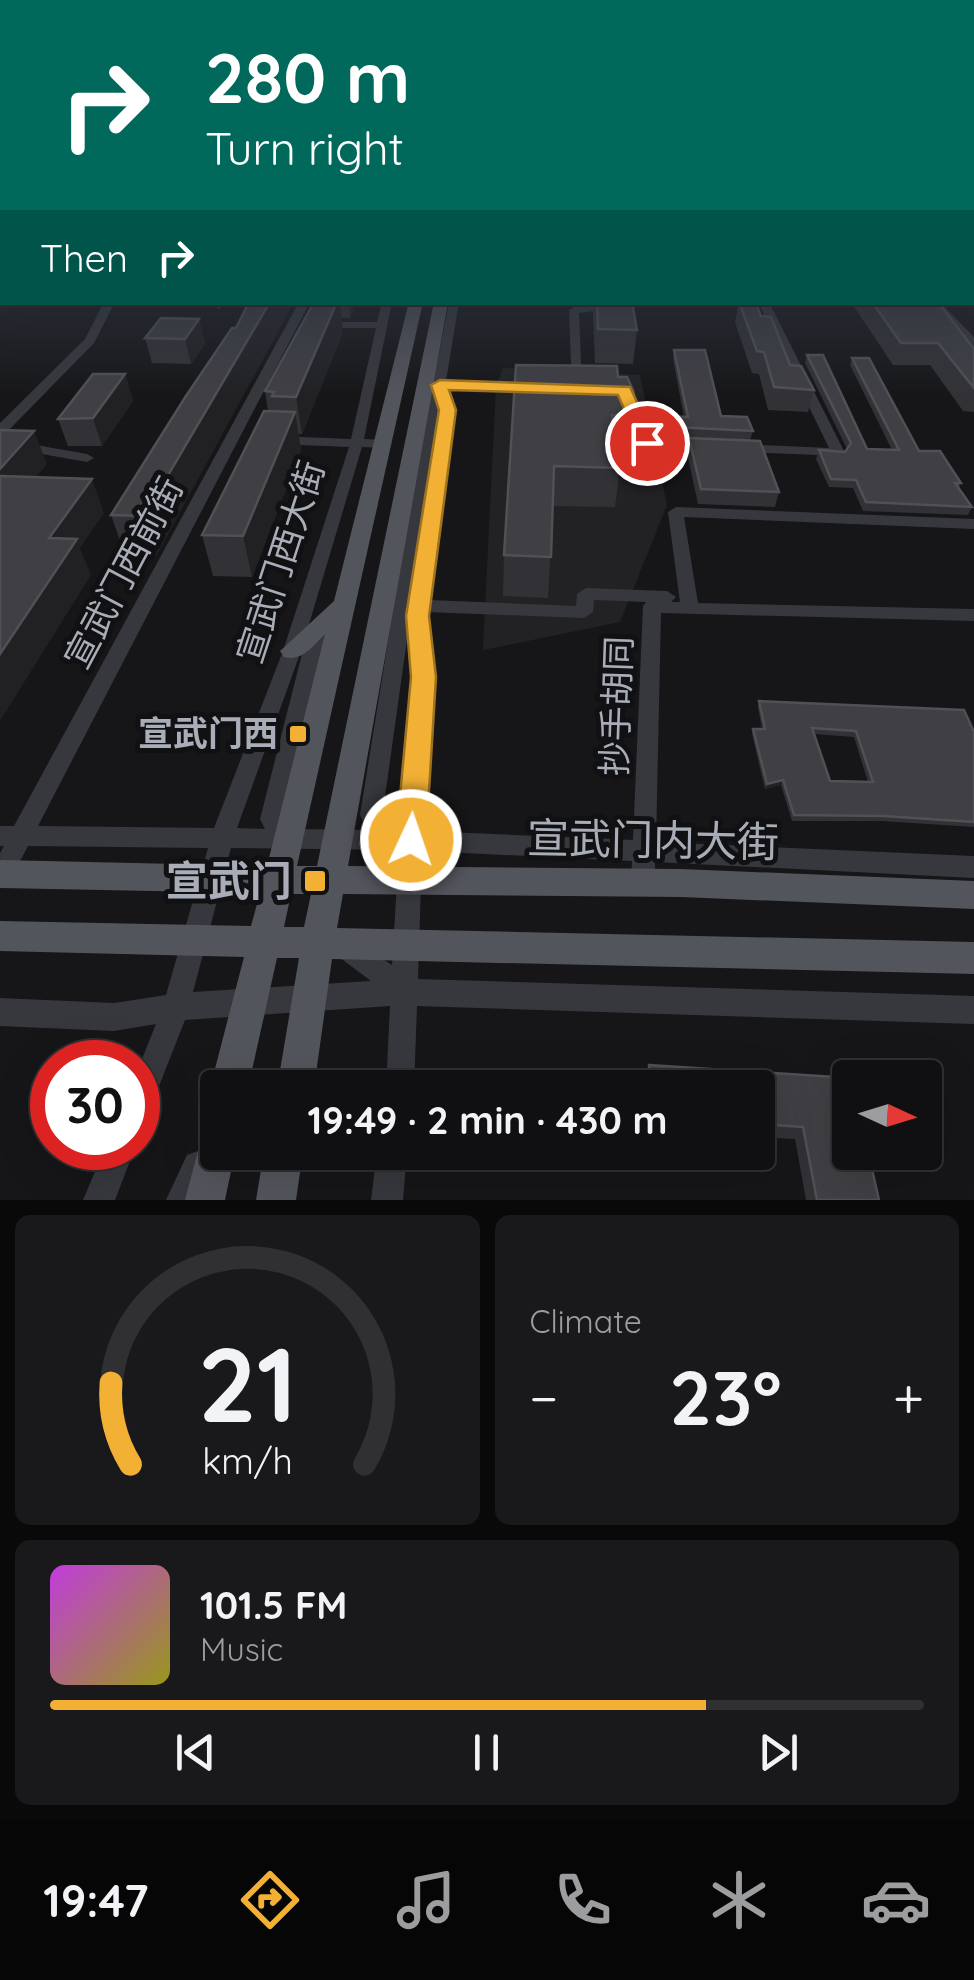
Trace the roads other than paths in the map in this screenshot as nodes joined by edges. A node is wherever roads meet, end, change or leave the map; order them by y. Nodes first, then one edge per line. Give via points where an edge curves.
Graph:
1 (108, 305) edge
2 (303, 305) edge
3 (386, 305) edge
4 (415, 305) edge
5 (441, 305) edge
6 (453, 305) edge
7 (633, 305) edge
8 (764, 305) edge
9 (937, 305) edge
10 (292, 325) junction
11 (380, 325) junction
12 (974, 344) edge
13 (432, 385) junction
14 (576, 389) junction
15 (592, 390) edge
16 (624, 390) edge
17 (0, 431) edge
18 (268, 440) edge
19 (357, 442) junction
20 (0, 443) edge
21 (385, 444) junction
22 (87, 458) dead end
23 (974, 524) edge
24 (689, 603) junction
25 (343, 606) junction
26 (419, 606) junction
27 (974, 615) edge
28 (292, 651) junction
29 (371, 815) junction
30 (10, 836) edge
31 (222, 838) junction
32 (337, 839) junction
33 (288, 840) junction
34 (411, 840) junction
35 (646, 848) junction
36 (974, 866) edge
37 (1, 874) edge
38 (330, 878) junction
39 (409, 880) junction
40 (278, 881) junction
41 (210, 882) junction
42 (643, 882) junction
43 (974, 895) edge
44 (0, 936) edge
45 (329, 941) junction
46 (409, 942) junction
47 (193, 943) junction
48 (263, 944) junction
49 (974, 958) edge
50 (406, 992) junction
51 (176, 1007) junction
52 (974, 1010) edge
53 (0, 1012) edge
54 (160, 1048) edge
55 (234, 1070) edge
56 (298, 1070) edge
57 (401, 1070) edge
58 (200, 1162) edge
59 (111, 1170) edge
60 (212, 1170) edge
61 (281, 1170) edge
62 (390, 1170) edge
63 (99, 1200) edge
64 (182, 1200) edge
65 (205, 1200) edge
66 (276, 1200) edge
67 (387, 1200) edge

1 - 17 street via 90,341
2 - 10 street, 宣武门西前街
3 - 11 street, 宣武门西大街
4 - 21 main road, 宣武门西大街
5 - 13 main road
6 - 13 street
7 - 14 street via 574,310
8 - 16 street via 838,453 647,443
9 - 12 street
10 - 11 street
10 - 30 street, 宣武门西前街 via 241,440
11 - 19 street, 宣武门西大街
13 - 14 street
13 - 26 street via 447,412
13 - 29 street
13 - 32 main road
14 - 15 street
18 - 19 street
19 - 21 street
19 - 28 street, 宣武门西大街
20 - 22 street
21 - 25 main road, 宣武门西大街
23 - 24 street via 676,512
24 - 26 street via 586,594 584,612
24 - 27 street
24 - 35 street, 抄手胡同 via 652,606
25 - 28 main road
25 - 33 main road, 宣武门西大街
26 - 34 street via 424,677
28 - 31 street, 宣武门西大街
29 - 32 street
29 - 34 street
30 - 31 street
30 - 37 street, 宣武门西前街
31 - 33 street
31 - 41 street, 宣武门西大街
32 - 33 street
32 - 34 street
32 - 38 main road
33 - 40 main road, 宣武门西大街
34 - 35 street
34 - 39 street
35 - 36 street
35 - 42 street, 抄手胡同
37 - 41 main road, 宣武门内大街
38 - 39 main road, 宣武门内大街
38 - 40 main road, 宣武门内大街
38 - 45 main road
39 - 42 main road, 宣武门内大街
39 - 46 street
40 - 41 main road, 宣武门内大街
40 - 48 main road, 宣武门西大街
41 - 47 street, 宣武门西大街
42 - 43 main road, 宣武门内大街
44 - 47 main road
45 - 46 main road
45 - 48 main road
45 - 50 street
45 - 56 main road
46 - 49 main road
46 - 50 street
47 - 48 main road
47 - 51 street, 宣武门西大街
48 - 55 main road, 宣武门西大街
50 - 51 street
50 - 52 street
50 - 57 street
51 - 53 street via 114,1017
51 - 54 street, 宣武门西大街
58 - 64 street
59 - 63 street
60 - 65 main road
61 - 66 main road
62 - 67 street

